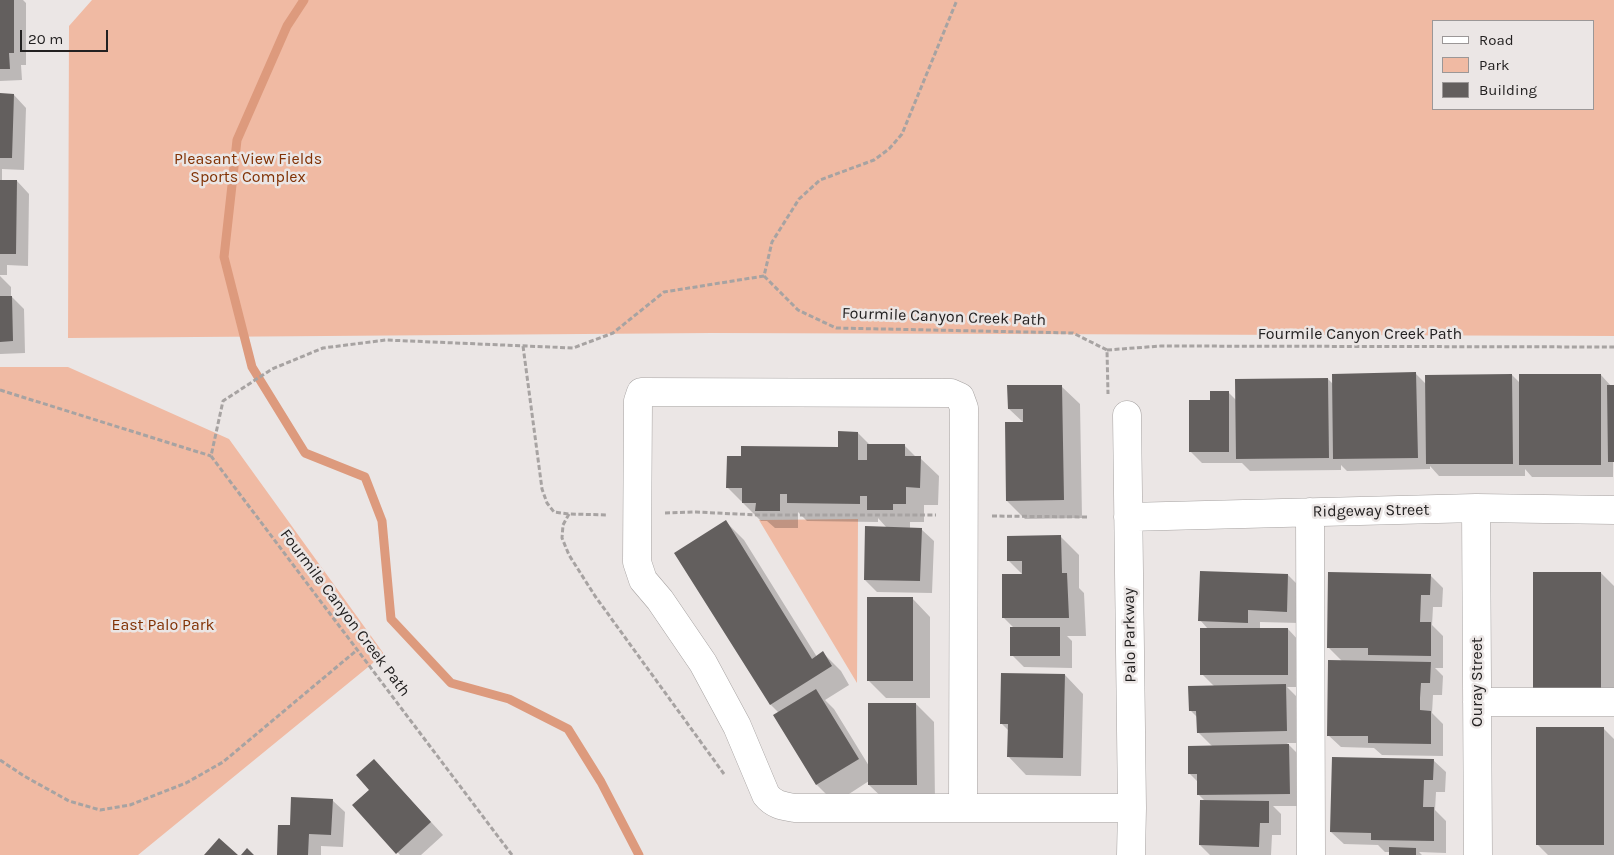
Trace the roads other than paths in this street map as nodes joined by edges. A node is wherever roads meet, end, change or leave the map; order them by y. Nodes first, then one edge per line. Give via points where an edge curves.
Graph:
1 (1127, 416) road end
2 (1476, 508) junction
3 (1614, 510) edge
4 (1310, 512) junction
5 (1128, 517) junction
6 (1477, 702) junction
7 (1614, 702) edge
8 (964, 807) junction
9 (1132, 808) junction
10 (1131, 855) edge
11 (1311, 855) edge
12 (1478, 855) edge

1 - 5 street, Palo Parkway
2 - 3 street, Ridgeway Street
2 - 4 street, Ridgeway Street
2 - 6 street, Ouray Street
4 - 5 street, Ridgeway Street
4 - 11 street
5 - 9 street, Palo Parkway
6 - 7 street
6 - 12 street, Ouray Street
8 - 8 street via 795,808 772,802 766,795 737,726 703,663 643,580 637,562 638,401 641,392 951,393 960,397 964,408
8 - 9 street
9 - 10 street, Palo Parkway

